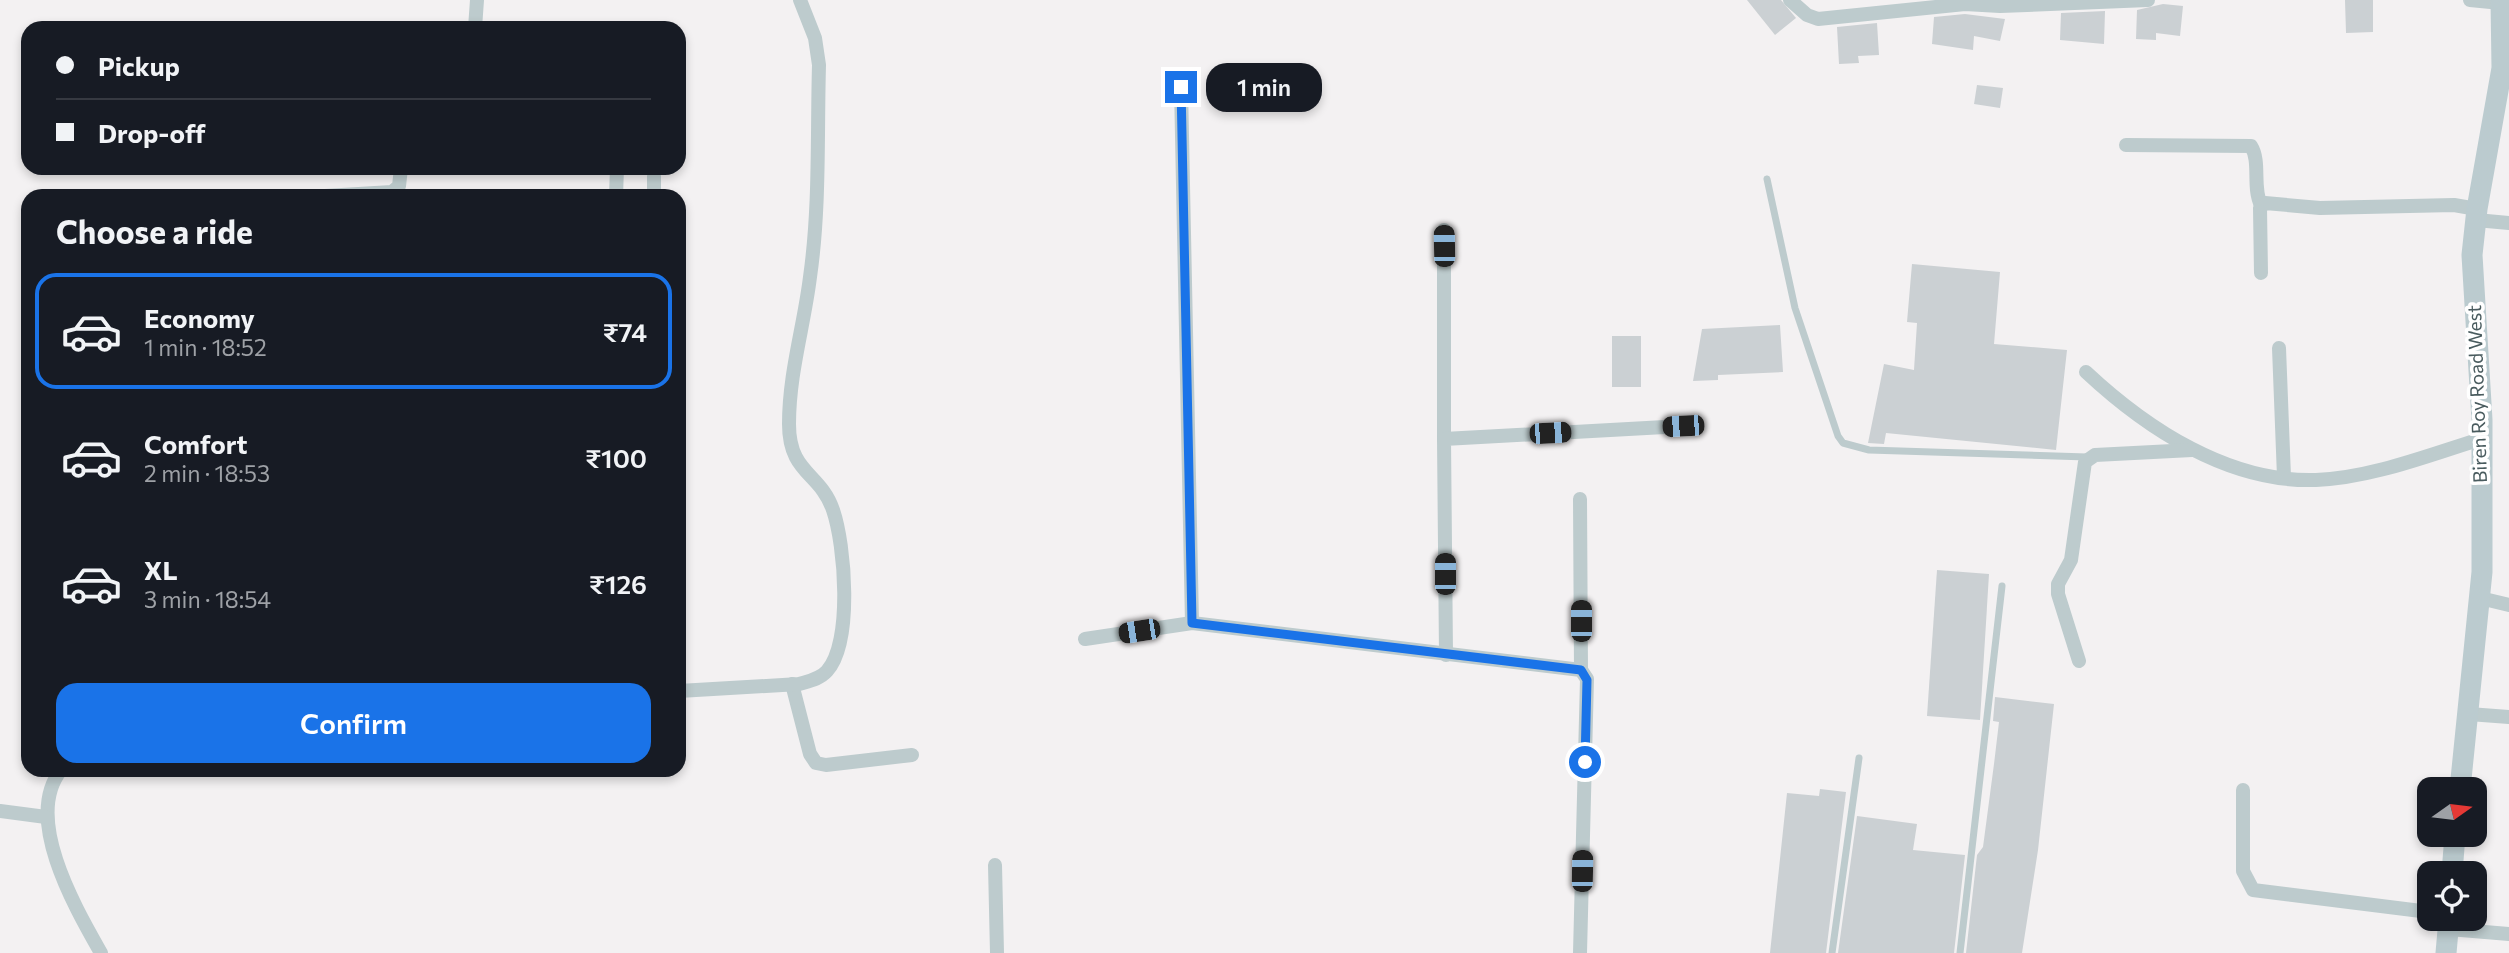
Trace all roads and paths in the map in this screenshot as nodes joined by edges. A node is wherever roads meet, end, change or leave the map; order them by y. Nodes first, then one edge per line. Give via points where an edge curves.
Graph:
1 (477, 0) edge
2 (800, 0) edge
3 (1790, 0) edge
4 (2148, 0) edge
5 (2470, 0) edge
6 (2501, 1) edge
7 (1910, 5) edge
8 (476, 21) edge
9 (1181, 87) dead end
10 (2126, 145) dead end
11 (654, 176) dead end
12 (1768, 179) dead end
13 (654, 189) edge
14 (2261, 205) junction
15 (2476, 214) junction
16 (2509, 223) edge
17 (1444, 230) dead end
18 (2261, 273) dead end
19 (2279, 348) dead end
20 (2086, 372) dead end
21 (1683, 426) dead end
22 (1444, 439) junction
23 (2481, 439) junction
24 (2197, 450) junction
25 (2090, 457) junction
26 (2284, 477) junction
27 (1580, 499) dead end
28 (2002, 586) dead end
29 (2480, 598) junction
30 (2509, 605) edge
31 (1192, 623) junction
32 (1085, 639) dead end
33 (1446, 655) junction
34 (2079, 661) dead end
35 (1581, 670) junction
36 (792, 684) junction
37 (686, 691) edge
38 (2469, 714) junction
39 (2509, 717) edge
40 (912, 755) dead end
41 (1859, 758) dead end
42 (55, 777) edge
43 (2461, 777) edge
44 (2243, 790) dead end
45 (0, 811) edge
46 (46, 817) junction
47 (995, 865) dead end
48 (2417, 910) edge
49 (2487, 930) edge
50 (2448, 931) edge
51 (2509, 934) edge
52 (101, 953) edge
53 (997, 953) edge
54 (1580, 953) edge
55 (1832, 953) edge
56 (1960, 953) edge
57 (2446, 953) edge

1 - 8 street
2 - 36 street via 816,38 819,65 814,239 790,396 790,445 794,458 833,510 843,612 835,659 826,672 814,680
3 - 7 street via 1818,19
4 - 7 street
5 - 6 street
6 - 15 main road, Biren Roy Road West via 2500,87
9 - 31 street
10 - 14 street via 2251,146
11 - 13 street
12 - 25 lane via 1795,308 1843,443 1869,450
14 - 15 street via 2342,209 2454,205
14 - 18 street
15 - 16 street
15 - 23 main road, Biren Roy Road West via 2473,294
17 - 22 street
19 - 26 street
20 - 24 street via 2145,422
21 - 22 street
22 - 33 street
23 - 26 street via 2358,474 2316,480
23 - 29 main road, Biren Roy Road West
24 - 25 street
24 - 26 street via 2240,469
25 - 34 street via 2085,462 2071,561 2058,594
27 - 35 street
28 - 56 lane
29 - 30 street
29 - 38 main road, Biren Roy Road West
31 - 32 street
31 - 33 street
33 - 35 street
35 - 54 street via 1587,680
36 - 37 street
36 - 40 street via 816,763
38 - 39 street
38 - 43 main road, Biren Roy Road West
41 - 55 lane
42 - 46 street
44 - 48 street via 2243,871 2253,890
45 - 46 street
46 - 52 street via 55,855
47 - 53 street
49 - 51 street
50 - 57 main road

